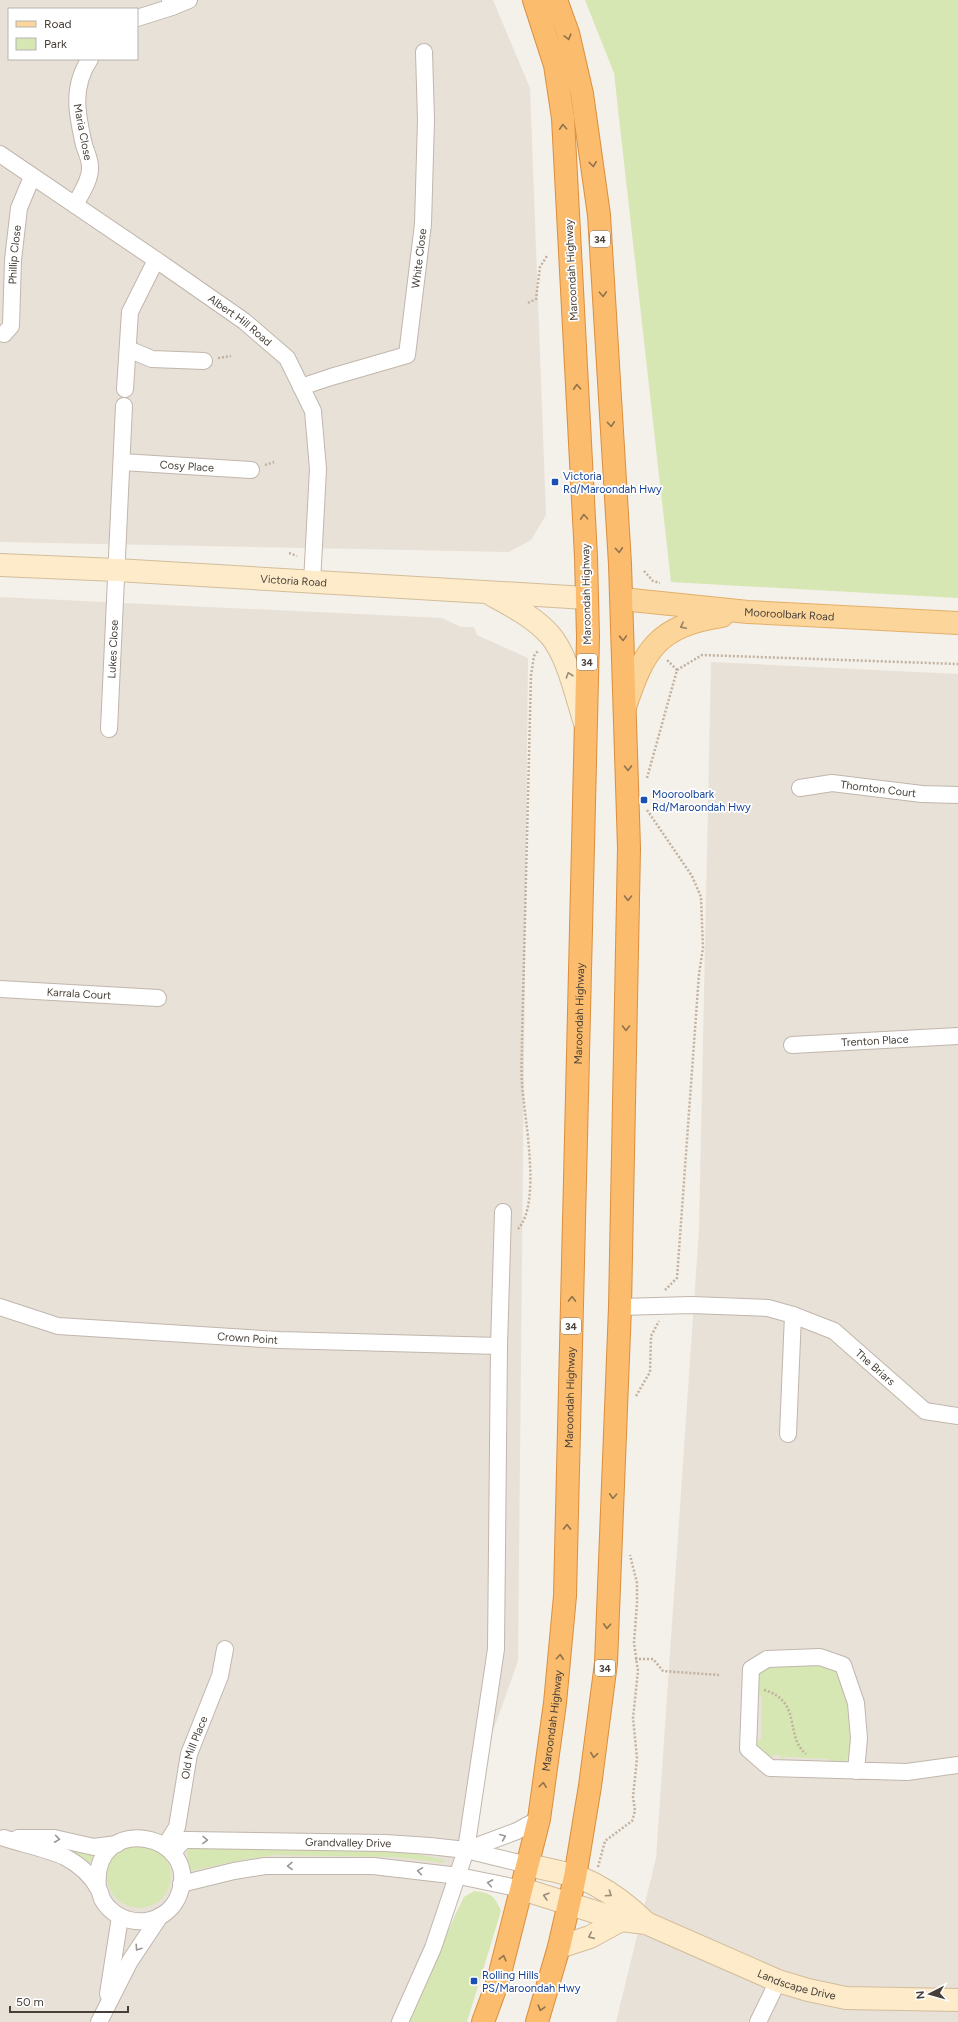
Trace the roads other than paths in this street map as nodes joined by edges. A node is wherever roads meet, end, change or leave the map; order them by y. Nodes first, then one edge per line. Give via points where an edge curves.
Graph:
1 (189, 0) edge
2 (534, 0) edge
3 (556, 0) edge
4 (171, 4) edge
5 (138, 18) edge
6 (424, 52) dead end
7 (89, 60) edge
8 (0, 154) edge
9 (32, 177) junction
10 (75, 205) junction
11 (156, 260) junction
12 (4, 334) dead end
13 (128, 349) junction
14 (204, 361) dead end
15 (301, 388) junction
16 (126, 389) dead end
17 (124, 406) dead end
18 (122, 462) junction
19 (251, 470) dead end
20 (0, 565) edge
21 (116, 570) junction
22 (312, 583) junction
23 (486, 592) junction
24 (586, 598) junction
25 (622, 599) junction
26 (748, 612) junction
27 (958, 623) edge
28 (625, 707) junction
29 (586, 726) junction
30 (109, 729) dead end
31 (800, 788) dead end
32 (958, 795) edge
33 (0, 989) edge
34 (158, 998) dead end
35 (958, 1036) edge
36 (792, 1046) dead end
37 (503, 1212) dead end
38 (0, 1307) edge
39 (620, 1307) junction
40 (793, 1315) junction
41 (499, 1346) junction
42 (958, 1416) edge
43 (788, 1434) dead end
44 (225, 1649) dead end
45 (958, 1765) edge
46 (856, 1771) junction
47 (539, 1819) junction
48 (2, 1838) edge
49 (117, 1844) junction
50 (168, 1849) junction
51 (466, 1850) junction
52 (528, 1865) junction
53 (459, 1876) junction
54 (584, 1880) junction
55 (181, 1884) junction
56 (98, 1888) junction
57 (522, 1889) junction
58 (569, 1902) junction
59 (160, 1916) junction
60 (120, 1917) junction
61 (620, 1920) junction
62 (646, 1923) junction
63 (559, 1947) junction
64 (778, 1981) junction
65 (958, 2000) edge
66 (102, 2015) edge
67 (400, 2022) edge
68 (483, 2022) edge
69 (537, 2022) edge
70 (758, 2022) edge

1 - 4 street
24 -> 2 highway, Maroondah Highway / 34 via 586,557 562,118 555,65
3 -> 25 highway, 34 via 568,33 582,94 599,215
4 - 5 street
6 - 15 street, White Close via 426,120 423,224 407,355
7 - 10 street, Maria Close via 81,72 76,97 90,168
8 - 9 street, Albert Hill Road
9 - 10 street, Albert Hill Road
9 - 12 street, Phillip Close via 19,208 13,260 10,326
10 - 11 street, Albert Hill Road
11 - 13 street via 130,312
11 - 15 street, Albert Hill Road via 244,321 287,358
13 - 14 street via 152,359
13 - 16 street
15 - 22 street, Albert Hill Road via 313,411 318,469
17 - 18 street
18 - 19 street, Cosy Place
18 - 21 street
20 - 21 main road, Victoria Road
21 - 22 main road, Victoria Road
21 - 30 street, Lukes Close
22 - 23 main road, Victoria Road
23 - 24 main road, Victoria Road
29 -> 23 main road via 562,653 550,635 534,620
24 - 25 highway
24 - 29 highway, Maroondah Highway / 34
25 - 26 main road, Mooroolbark Road
25 -> 28 highway, 34
26 - 27 main road, Mooroolbark Road
26 -> 28 main road via 688,623 661,638 636,673
28 -> 39 highway, 34 via 629,848
47 -> 29 highway, Maroondah Highway / 34 via 555,1703 565,1596
31 - 32 street, Thornton Court via 832,783 922,794
33 - 34 street, Karrala Court
35 - 36 street, Trenton Place
37 - 41 street
38 - 41 street, Crown Point via 58,1326 279,1340
39 - 40 street, The Briars via 691,1305 768,1308
39 -> 54 highway, 34 via 606,1663 590,1786
40 - 42 street, The Briars via 834,1330 925,1410
40 - 43 street
41 - 51 street via 496,1649
44 - 50 street, Old Mill Place via 220,1676 189,1754 177,1827
45 - 46 street via 907,1772
46 - 46 street via 770,1768 748,1749 751,1669 767,1659 820,1657 843,1665 856,1703 859,1738
51 -> 47 street via 517,1831
47 - 52 highway, Maroondah Highway / 34
48 -> 49 street via 54,1838 94,1846
48 - 56 street via 64,1857 85,1871
49 - 50 street via 126,1839 141,1837 156,1840
49 - 56 street via 101,1863
50 -> 51 street, Grandvalley Drive via 189,1840 397,1843
50 - 55 street via 180,1868
51 - 52 street, Grandvalley Drive
51 - 53 street
52 - 54 main road, Landscape Drive
52 - 57 highway, Maroondah Highway / 34
53 -> 55 street, Grandvalley Drive via 373,1866 265,1866 227,1872
57 -> 53 street, Grandvalley Drive
53 - 67 street via 433,1948
54 - 58 highway, 34
54 -> 62 main road, Landscape Drive via 633,1910
55 - 59 street via 175,1902
56 - 60 street via 102,1900
58 -> 57 main road, Landscape Drive
68 -> 57 highway, Maroondah Highway / 34 via 498,1981
58 - 61 main road, Landscape Drive
58 - 63 highway, 34
59 - 60 street via 140,1922
59 -> 66 street via 130,1961
60 - 66 street
61 - 62 main road, Landscape Drive
61 -> 63 main road via 590,1937
62 - 64 main road, Landscape Drive
63 -> 69 highway, 34
64 - 65 main road, Landscape Drive via 846,1998
64 - 70 street

